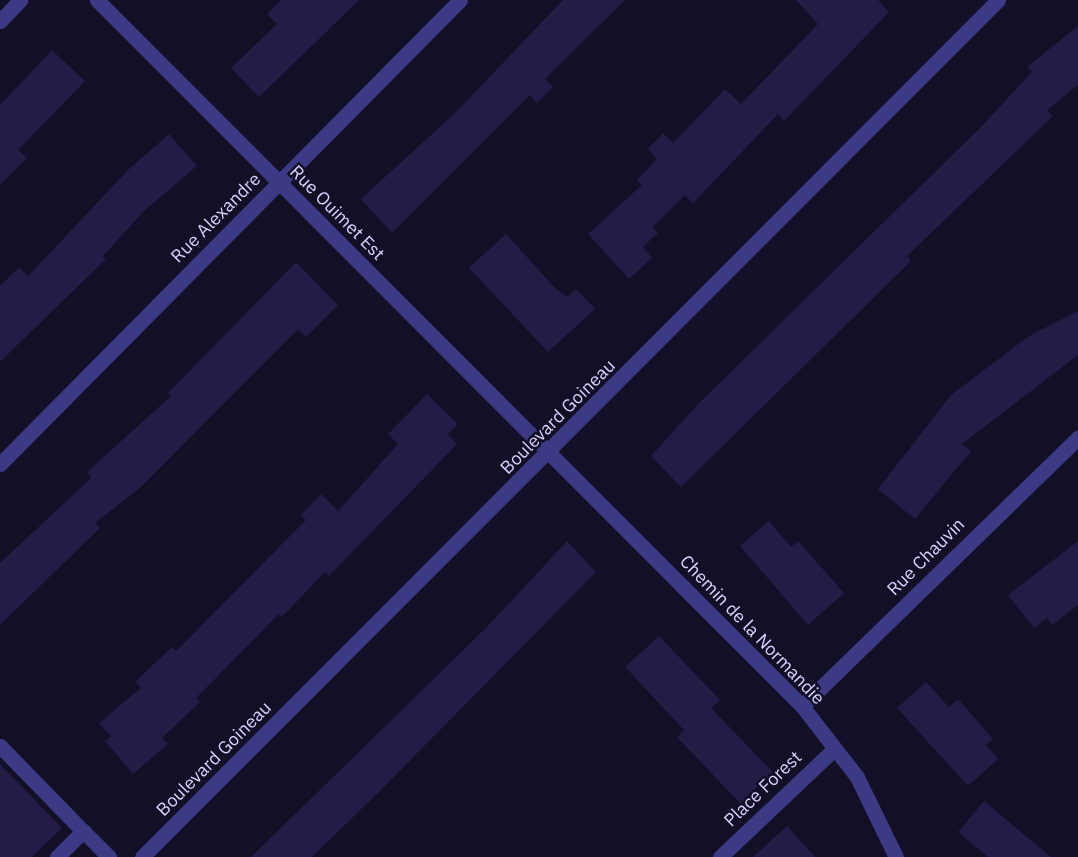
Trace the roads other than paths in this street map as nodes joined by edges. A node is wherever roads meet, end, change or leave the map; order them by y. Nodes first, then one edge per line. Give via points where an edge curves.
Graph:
1 (20, 0) edge
2 (97, 0) edge
3 (460, 0) edge
4 (994, 1) edge
5 (0, 21) edge
6 (279, 183) junction
7 (1078, 438) edge
8 (551, 452) junction
9 (0, 464) edge
10 (802, 706) junction
11 (0, 746) edge
12 (833, 750) junction
13 (83, 831) junction
14 (57, 857) edge
15 (109, 857) edge
16 (142, 857) edge
17 (720, 857) edge
18 (896, 857) edge

1 - 5 street
2 - 6 street, Rue Ouimet Est
3 - 6 street, Rue Alexandre
4 - 8 street, Boulevard Goineau
6 - 8 street, Rue Ouimet Est
6 - 9 street, Rue Alexandre
7 - 10 street, Rue Chauvin
8 - 10 street, Chemin de la Normandie
8 - 16 street, Boulevard Goineau
10 - 12 street, Chemin de la Normandie
11 - 13 street
12 - 17 street, Place Forest
12 - 18 street, Chemin de la Normandie via 857,777
13 - 14 street
13 - 15 street

